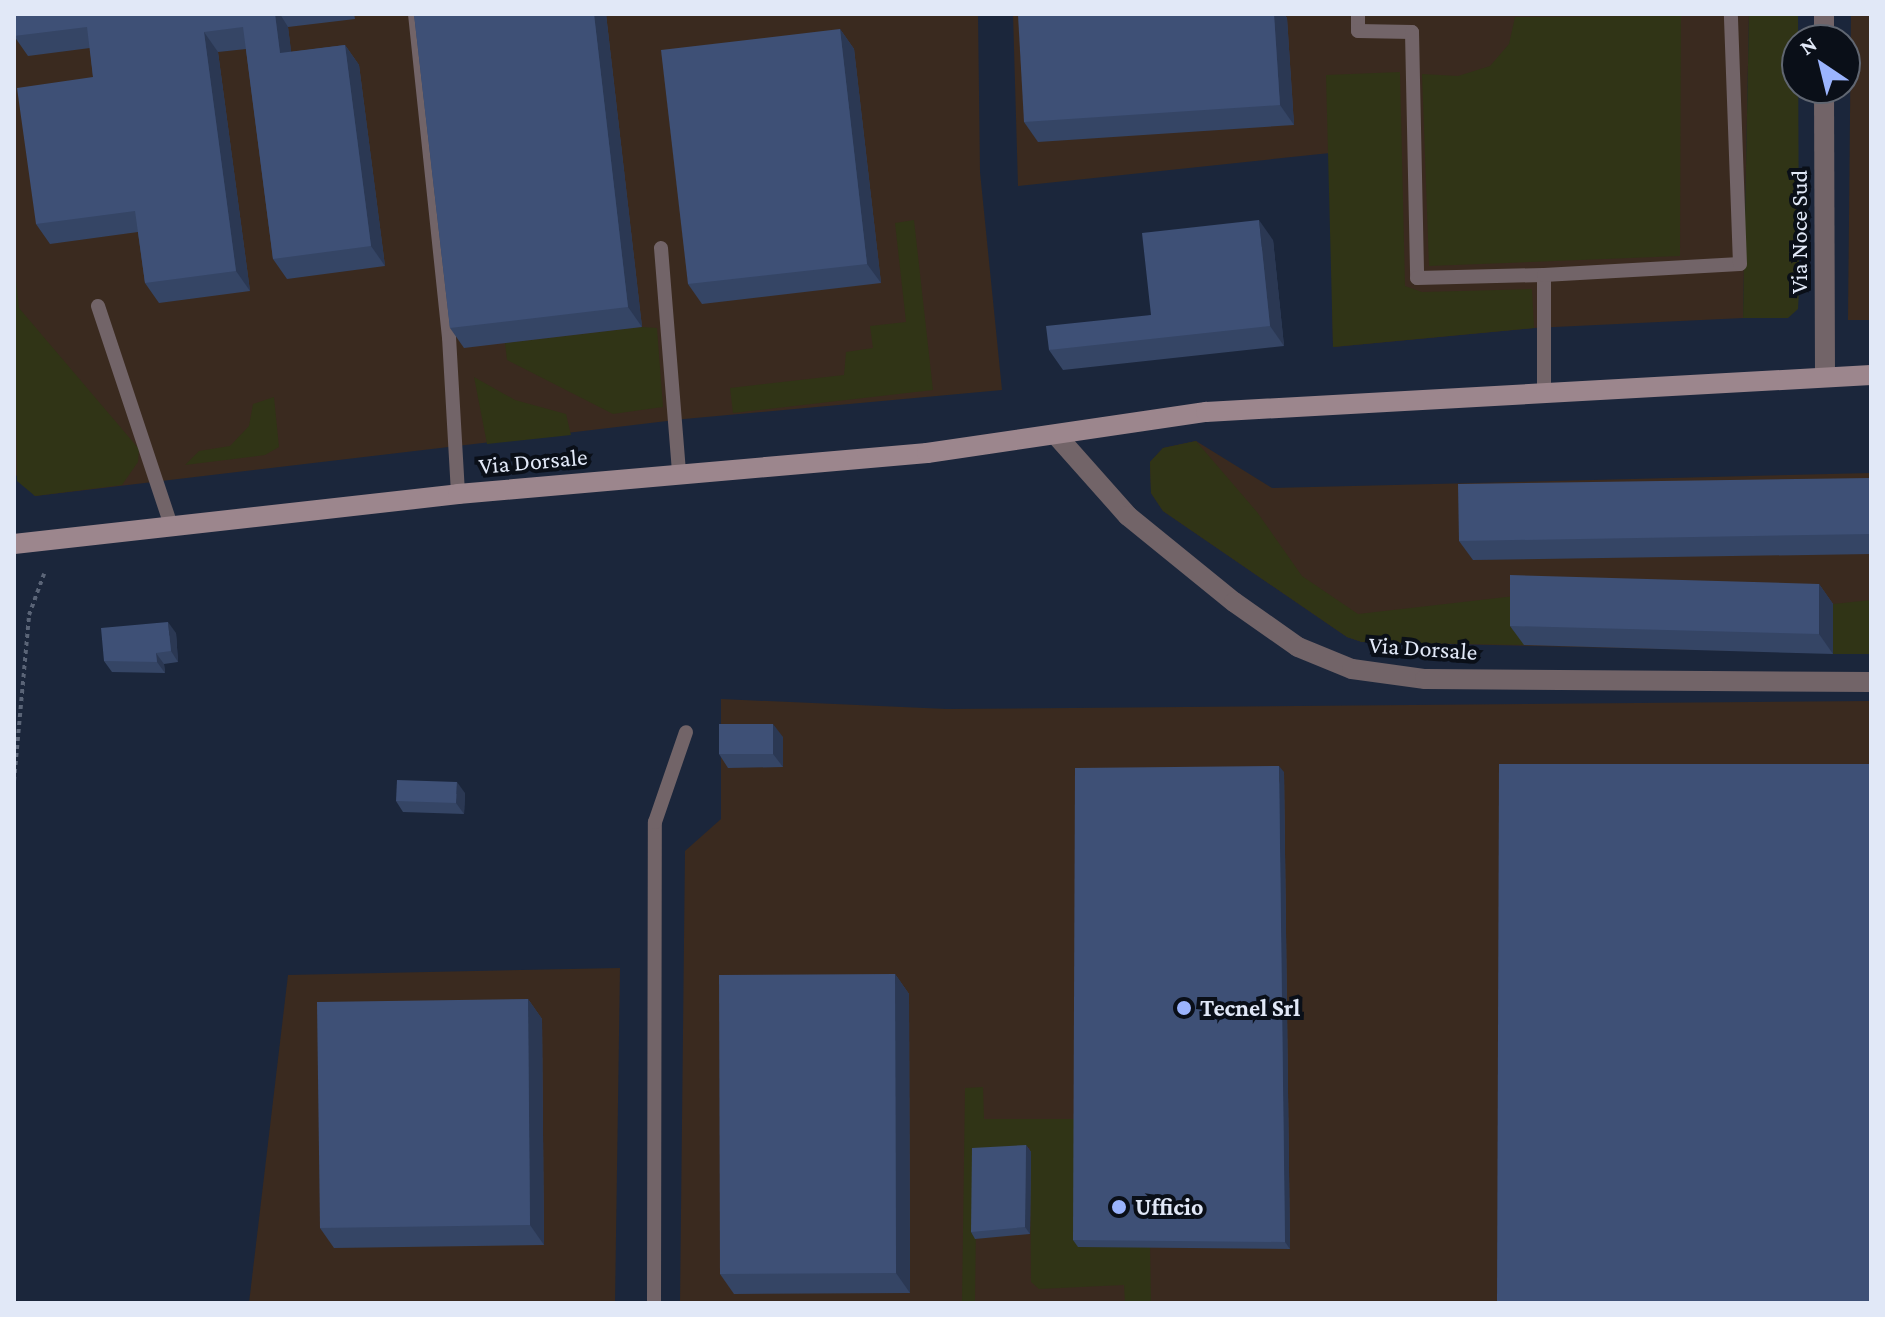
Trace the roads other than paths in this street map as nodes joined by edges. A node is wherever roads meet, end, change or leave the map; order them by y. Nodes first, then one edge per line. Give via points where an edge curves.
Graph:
1 (415, 14) edge
2 (1358, 14) edge
3 (1731, 14) edge
4 (1824, 104) edge
5 (661, 248) dead end
6 (1544, 275) junction
7 (98, 306) dead end
8 (1825, 375) junction
9 (1871, 375) edge
10 (1544, 391) junction
11 (1056, 435) junction
12 (679, 473) junction
13 (458, 494) junction
14 (171, 526) junction
15 (14, 544) edge
16 (1871, 682) edge
17 (686, 732) dead end
18 (654, 1303) edge

1 - 13 lane via 449,337
2 - 6 lane via 1358,31 1412,32 1417,278
3 - 6 lane via 1740,264
4 - 8 street, Via Noce Sud
5 - 12 lane
6 - 10 lane
7 - 14 lane
8 - 9 street, Via Dorsale
8 - 10 street, Via Dorsale
10 - 11 street, Via Dorsale via 1206,412
11 - 12 street, Via Dorsale via 927,453
11 - 16 street, Via Dorsale via 1128,516 1234,602 1298,647 1352,669 1425,679
12 - 13 street, Via Dorsale
13 - 14 street, Via Dorsale
14 - 15 street, Via Dorsale
17 - 18 lane via 655,822

